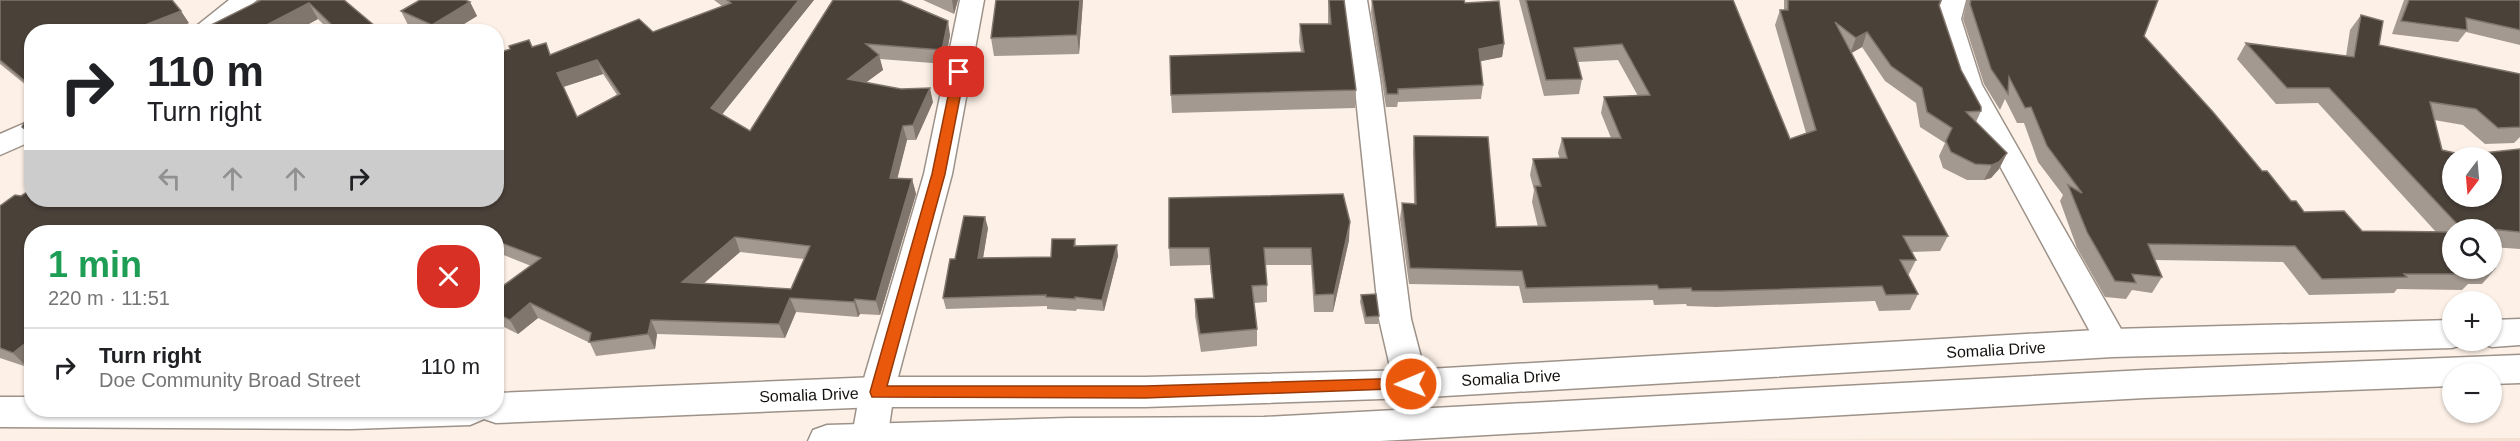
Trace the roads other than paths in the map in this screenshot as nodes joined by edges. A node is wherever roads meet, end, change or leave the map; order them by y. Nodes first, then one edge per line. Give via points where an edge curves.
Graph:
1 (245, 0) edge
2 (972, 0) edge
3 (1354, 0) edge
4 (1953, 0) edge
5 (213, 24) edge
6 (2520, 332) edge
7 (2502, 333) edge
8 (2442, 334) edge
9 (2113, 343) junction
10 (2058, 346) junction
11 (2520, 369) edge
12 (1411, 384) junction
13 (2089, 387) junction
14 (878, 392) junction
15 (504, 408) edge
16 (0, 412) edge
17 (24, 412) edge
18 (826, 441) edge
19 (869, 441) edge

1 - 5 street
2 - 14 street via 957,26 938,174
3 - 12 street via 1395,319
4 - 9 street via 1948,19 1970,85
6 - 7 main road
8 - 9 main road, Somalia Drive
9 - 10 main road, Somalia Drive
10 - 12 main road, Somalia Drive
10 - 13 main road
11 - 13 main road
12 - 14 main road, Somalia Drive via 1145,392
13 - 19 main road via 1264,432 1069,433
14 - 15 main road, Somalia Drive
14 - 19 street
16 - 17 main road
18 - 19 main road

